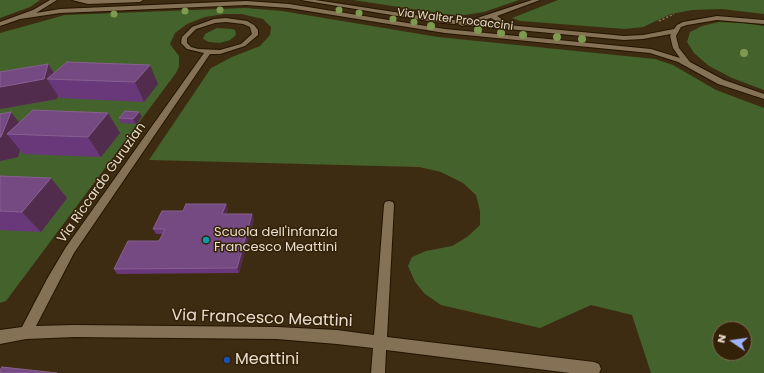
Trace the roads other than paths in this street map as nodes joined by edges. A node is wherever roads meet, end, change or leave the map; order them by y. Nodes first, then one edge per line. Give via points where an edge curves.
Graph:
1 (54, 0) edge
2 (75, 0) edge
3 (140, 0) edge
4 (304, 0) edge
5 (538, 0) edge
6 (492, 16) junction
7 (18, 18) junction
8 (764, 22) edge
9 (0, 24) edge
10 (462, 24) junction
11 (0, 28) edge
12 (512, 28) junction
13 (675, 31) junction
14 (208, 52) junction
15 (693, 66) junction
16 (742, 90) junction
17 (764, 97) edge
18 (764, 100) edge
19 (389, 205) dead end
20 (26, 333) junction
21 (0, 337) edge
22 (381, 342) junction
23 (594, 369) dead end
24 (378, 373) edge

1 - 7 street
2 - 3 street
4 - 10 street, Via Walter Procaccini
5 - 6 street
6 - 10 street
6 - 12 street
7 - 9 street
7 - 11 street
7 - 15 street, Via Walter Procaccini via 60,11 226,4 274,5 445,31 644,50 675,58
8 - 13 street, Via Walter Procaccini via 705,18 685,23
10 - 12 street, Via Walter Procaccini
12 - 13 street, Via Walter Procaccini via 629,38
13 - 15 street, Via Walter Procaccini via 673,36 676,48
14 - 14 street via 220,52 243,45 255,35 255,30 245,22 226,20 204,24 184,38 184,44 189,48
14 - 20 street, Via Riccardo Guruzian via 70,250
15 - 16 street, Via Walter Procaccini
16 - 17 street, Via Walter Procaccini
16 - 18 street
19 - 22 street
20 - 21 street, Via Francesco Meattini
20 - 22 street, Via Francesco Meattini via 277,333
22 - 23 street, Via Francesco Meattini
22 - 24 street

